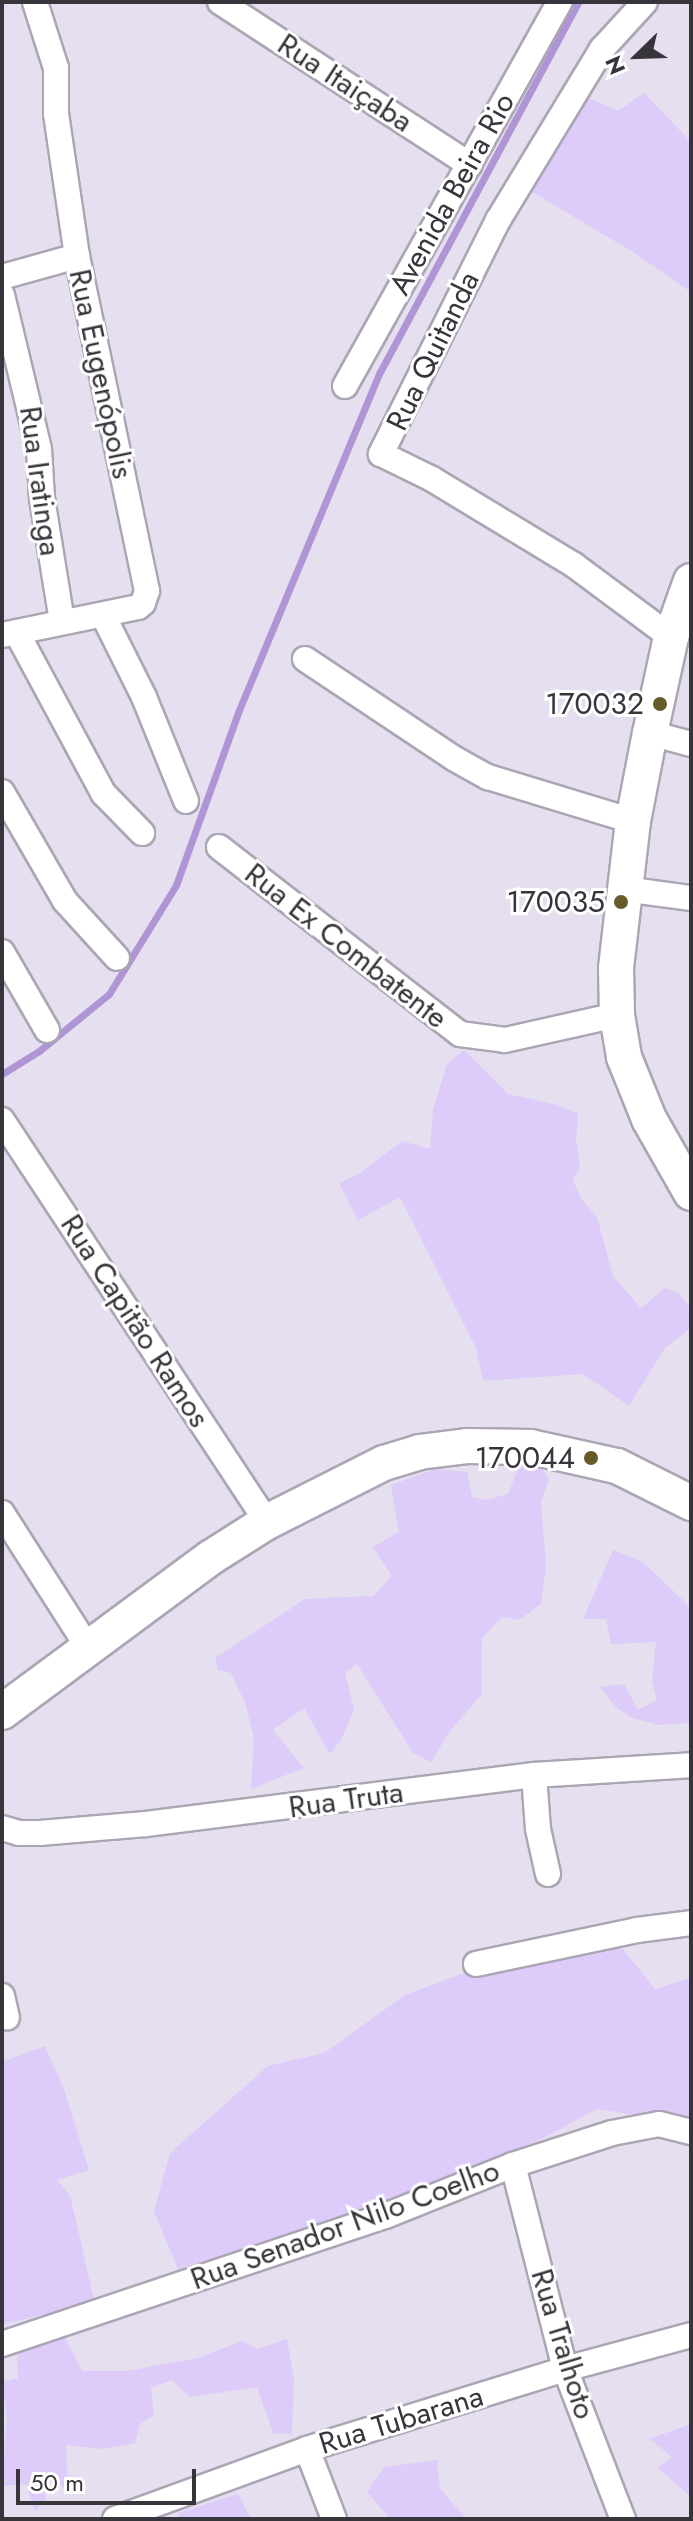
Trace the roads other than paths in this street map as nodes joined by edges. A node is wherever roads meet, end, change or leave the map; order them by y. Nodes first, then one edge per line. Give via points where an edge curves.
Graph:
1 (35, 2) edge
2 (220, 2) edge
3 (645, 2) edge
4 (556, 3) edge
5 (470, 165) junction
6 (77, 256) junction
7 (2, 277) edge
8 (2, 295) edge
9 (345, 386) dead end
10 (691, 581) edge
11 (103, 615) junction
12 (62, 621) junction
13 (10, 634) edge
14 (671, 637) junction
15 (305, 659) dead end
16 (650, 733) junction
17 (691, 744) edge
18 (2, 792) edge
19 (186, 801) dead end
20 (633, 821) junction
21 (142, 833) dead end
22 (219, 847) dead end
23 (624, 889) junction
24 (691, 898) edge
25 (2, 952) edge
26 (117, 958) dead end
27 (617, 1015) junction
28 (47, 1030) dead end
29 (2, 1120) edge
30 (691, 1193) edge
31 (691, 1503) edge
32 (2, 1513) edge
33 (267, 1522) junction
34 (89, 1649) junction
35 (2, 1712) edge
36 (691, 1765) edge
37 (534, 1775) junction
38 (2, 1828) edge
39 (548, 1874) dead end
40 (691, 1923) edge
41 (476, 1964) dead end
42 (691, 2132) edge
43 (513, 2165) junction
44 (691, 2335) edge
45 (2, 2344) edge
46 (565, 2369) junction
47 (307, 2449) junction
48 (115, 2519) edge
49 (334, 2519) edge
50 (623, 2519) edge

1 - 6 street, Rua Eugenópolis via 56,68 56,114
2 - 5 street, Rua Itaiçaba
3 - 14 street, Rua Quitanda via 602,49 498,220 381,454 574,565
4 - 5 street, Avenida Beira Rio
5 - 9 street, Avenida Beira Rio
6 - 7 street
6 - 11 street, Rua Eugenópolis via 147,591 138,607
8 - 12 street, Rua Iratinga via 39,449
10 - 14 main road
11 - 12 street, Rua Eugenópolis
11 - 19 street via 144,697
12 - 13 street, Rua Eugenópolis
13 - 21 street via 103,793
14 - 16 main road
15 - 20 street via 488,777
16 - 17 street
16 - 20 main road
18 - 26 street via 65,901
20 - 23 main road
22 - 27 street, Rua Ex Combatente via 460,1034 505,1040
23 - 24 street
23 - 27 main road
25 - 28 street
27 - 30 main road via 624,1057 649,1119
29 - 33 street, Rua Capitão Ramos
31 - 33 main road via 617,1466 570,1453 467,1446 384,1463
32 - 34 street
33 - 34 main road
34 - 35 main road
36 - 37 street, Rua Truta
37 - 38 street, Rua Truta via 146,1824 40,1833
37 - 39 street
40 - 41 street
42 - 43 street, Rua Senador Nilo Coelho via 659,2124 639,2127
43 - 45 street, Rua Senador Nilo Coelho via 385,2216
43 - 46 street, Rua Tralhoto
44 - 46 street, Rua Tubarana
46 - 47 street, Rua Tubarana
46 - 50 street, Rua Tralhoto
47 - 48 street, Rua Tubarana
47 - 49 street

